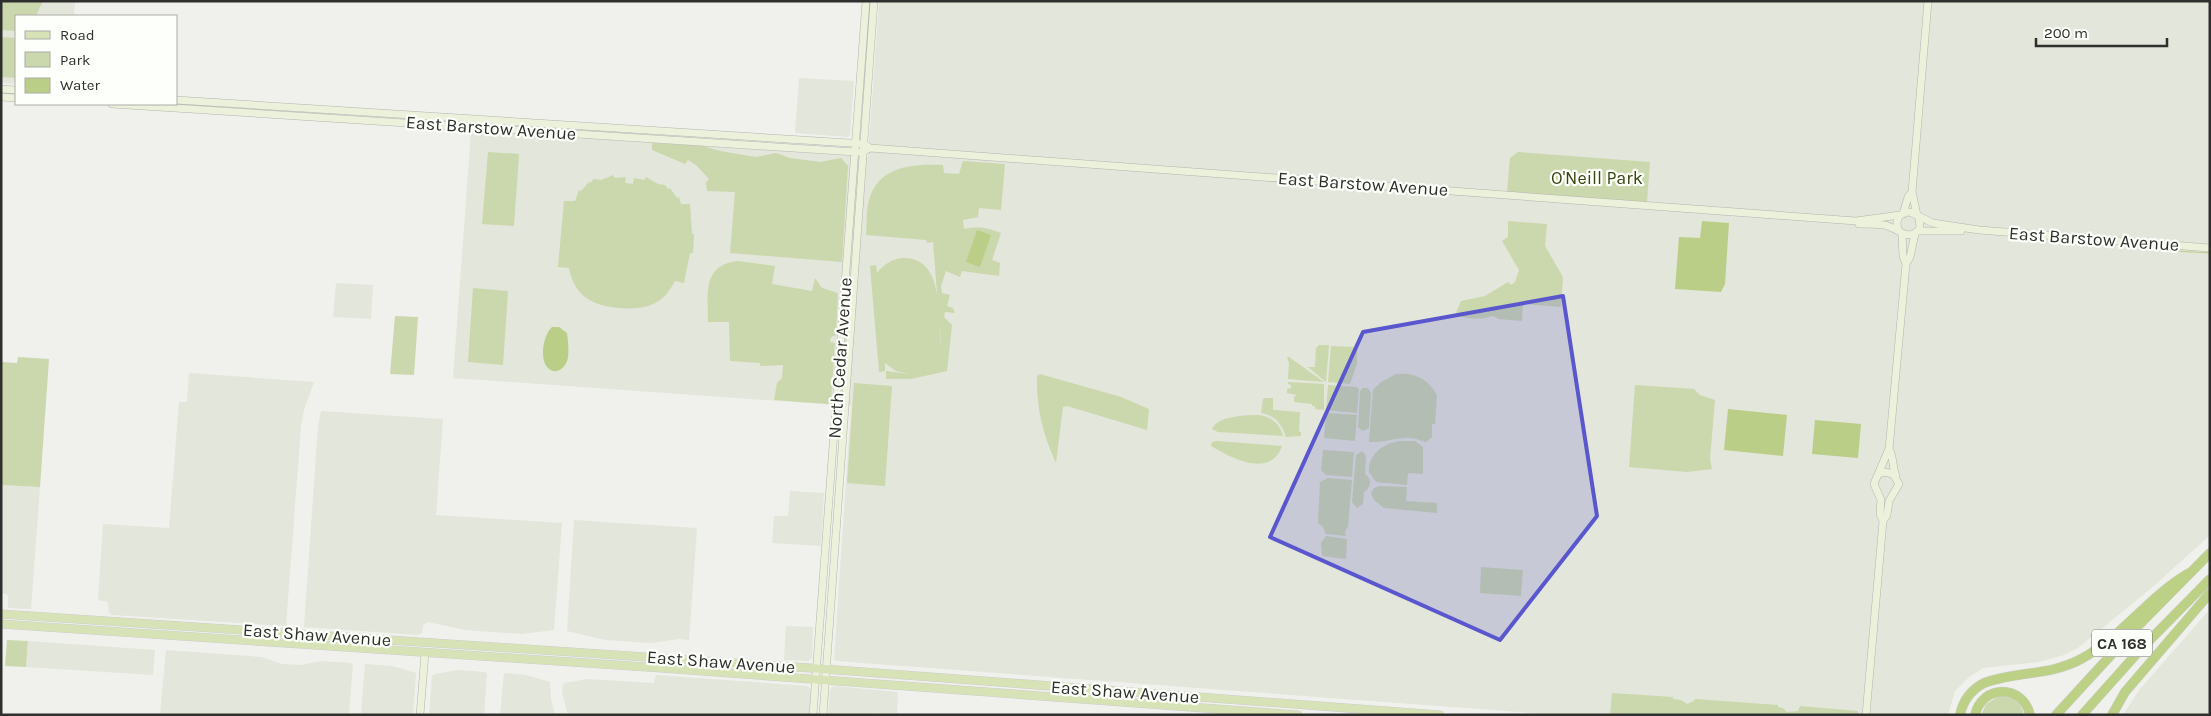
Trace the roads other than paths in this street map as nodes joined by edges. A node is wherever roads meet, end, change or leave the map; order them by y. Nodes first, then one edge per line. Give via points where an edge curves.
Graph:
1 (866, 1) edge
2 (874, 1) edge
3 (1928, 1) edge
4 (1, 89) edge
5 (15, 90) edge
6 (1, 97) edge
7 (15, 98) edge
8 (178, 100) edge
9 (129, 105) edge
10 (862, 148) junction
11 (1912, 192) junction
12 (1901, 214) junction
13 (1918, 216) junction
14 (1856, 221) junction
15 (1979, 230) junction
16 (1901, 232) junction
17 (1916, 232) junction
18 (2210, 248) edge
19 (1906, 264) junction
20 (1889, 449) junction
21 (1878, 475) junction
22 (1896, 476) junction
23 (1876, 490) junction
24 (1895, 492) junction
25 (1883, 521) junction
26 (827, 544) junction
27 (2210, 553) edge
28 (834, 562) junction
29 (825, 566) junction
30 (2189, 573) junction
31 (2210, 578) edge
32 (2210, 593) edge
33 (831, 611) junction
34 (1, 614) edge
35 (55, 617) junction
36 (1, 619) edge
37 (1, 624) edge
38 (2141, 649) junction
39 (558, 652) junction
40 (425, 653) junction
41 (472, 656) junction
42 (645, 657) junction
43 (557, 661) junction
44 (817, 668) junction
45 (826, 669) junction
46 (816, 679) junction
47 (825, 680) junction
48 (1001, 682) junction
49 (952, 689) junction
50 (1343, 711) edge
51 (420, 715) edge
52 (813, 715) edge
53 (823, 715) edge
54 (1298, 715) edge
55 (1440, 715) edge
56 (1866, 715) edge
57 (1960, 715) edge
58 (1975, 715) edge
59 (2030, 715) edge
60 (2056, 715) edge
61 (2082, 715) edge
62 (2089, 715) edge
63 (2112, 715) edge

1 - 10 main road, North Cedar Avenue
2 - 10 main road, North Cedar Avenue
3 - 11 main road
4 - 5 main road
6 - 7 main road
8 - 10 main road, East Barstow Avenue
9 - 10 main road, East Barstow Avenue
10 - 14 main road, East Barstow Avenue
10 - 26 main road, North Cedar Avenue
10 - 28 main road, North Cedar Avenue
11 - 12 main road
11 - 13 main road
12 - 13 main road via 1910,212
12 - 14 main road, East Barstow Avenue
12 - 16 main road via 1897,225
13 - 15 main road, East Barstow Avenue via 1932,223
13 - 17 main road via 1921,225
14 - 16 main road, East Barstow Avenue via 1859,224 1884,225
15 - 17 main road, East Barstow Avenue
15 - 18 main road, East Barstow Avenue
16 - 17 main road via 1908,235
16 - 19 main road via 1902,256
17 - 19 main road
19 - 20 main road
20 - 21 main road
20 - 22 main road
21 - 22 main road via 1886,472
21 - 23 main road
22 - 24 main road
23 - 24 main road via 1886,496
23 - 25 main road via 1881,500
24 - 25 main road
25 - 56 main road
26 - 28 main road
26 - 29 main road, North Cedar Avenue
27 - 30 highway, CA 168
28 - 33 main road, North Cedar Avenue
29 - 33 main road via 829,571
29 - 44 main road, North Cedar Avenue
30 - 57 highway via 2172,583 2087,656 2055,670 1984,683 1967,697
30 - 60 highway, CA 168
31 - 38 highway, CA 168
32 - 63 highway via 2125,692
33 - 45 main road, North Cedar Avenue
34 - 35 main road, East Shaw Avenue
35 - 36 main road via 40,621
35 - 39 main road, East Shaw Avenue
37 - 40 main road, East Shaw Avenue
38 - 61 highway, CA 168
38 - 62 highway
39 - 41 main road via 551,656 492,652
39 - 42 main road, East Shaw Avenue
40 - 41 main road, East Shaw Avenue
40 - 51 main road
41 - 43 main road, East Shaw Avenue
42 - 43 main road via 625,661 564,657
42 - 44 main road, East Shaw Avenue
43 - 46 main road, East Shaw Avenue
44 - 45 main road, East Shaw Avenue
44 - 46 main road, North Cedar Avenue
45 - 47 main road, North Cedar Avenue
45 - 48 main road, East Shaw Avenue
46 - 47 main road, East Shaw Avenue
46 - 52 main road, North Cedar Avenue
47 - 49 main road, East Shaw Avenue
47 - 53 main road, North Cedar Avenue
48 - 49 main road via 979,686 957,684
48 - 50 main road, East Shaw Avenue
49 - 54 main road, East Shaw Avenue
50 - 55 main road, East Shaw Avenue
58 - 59 highway via 1984,698 2002,691 2022,699

